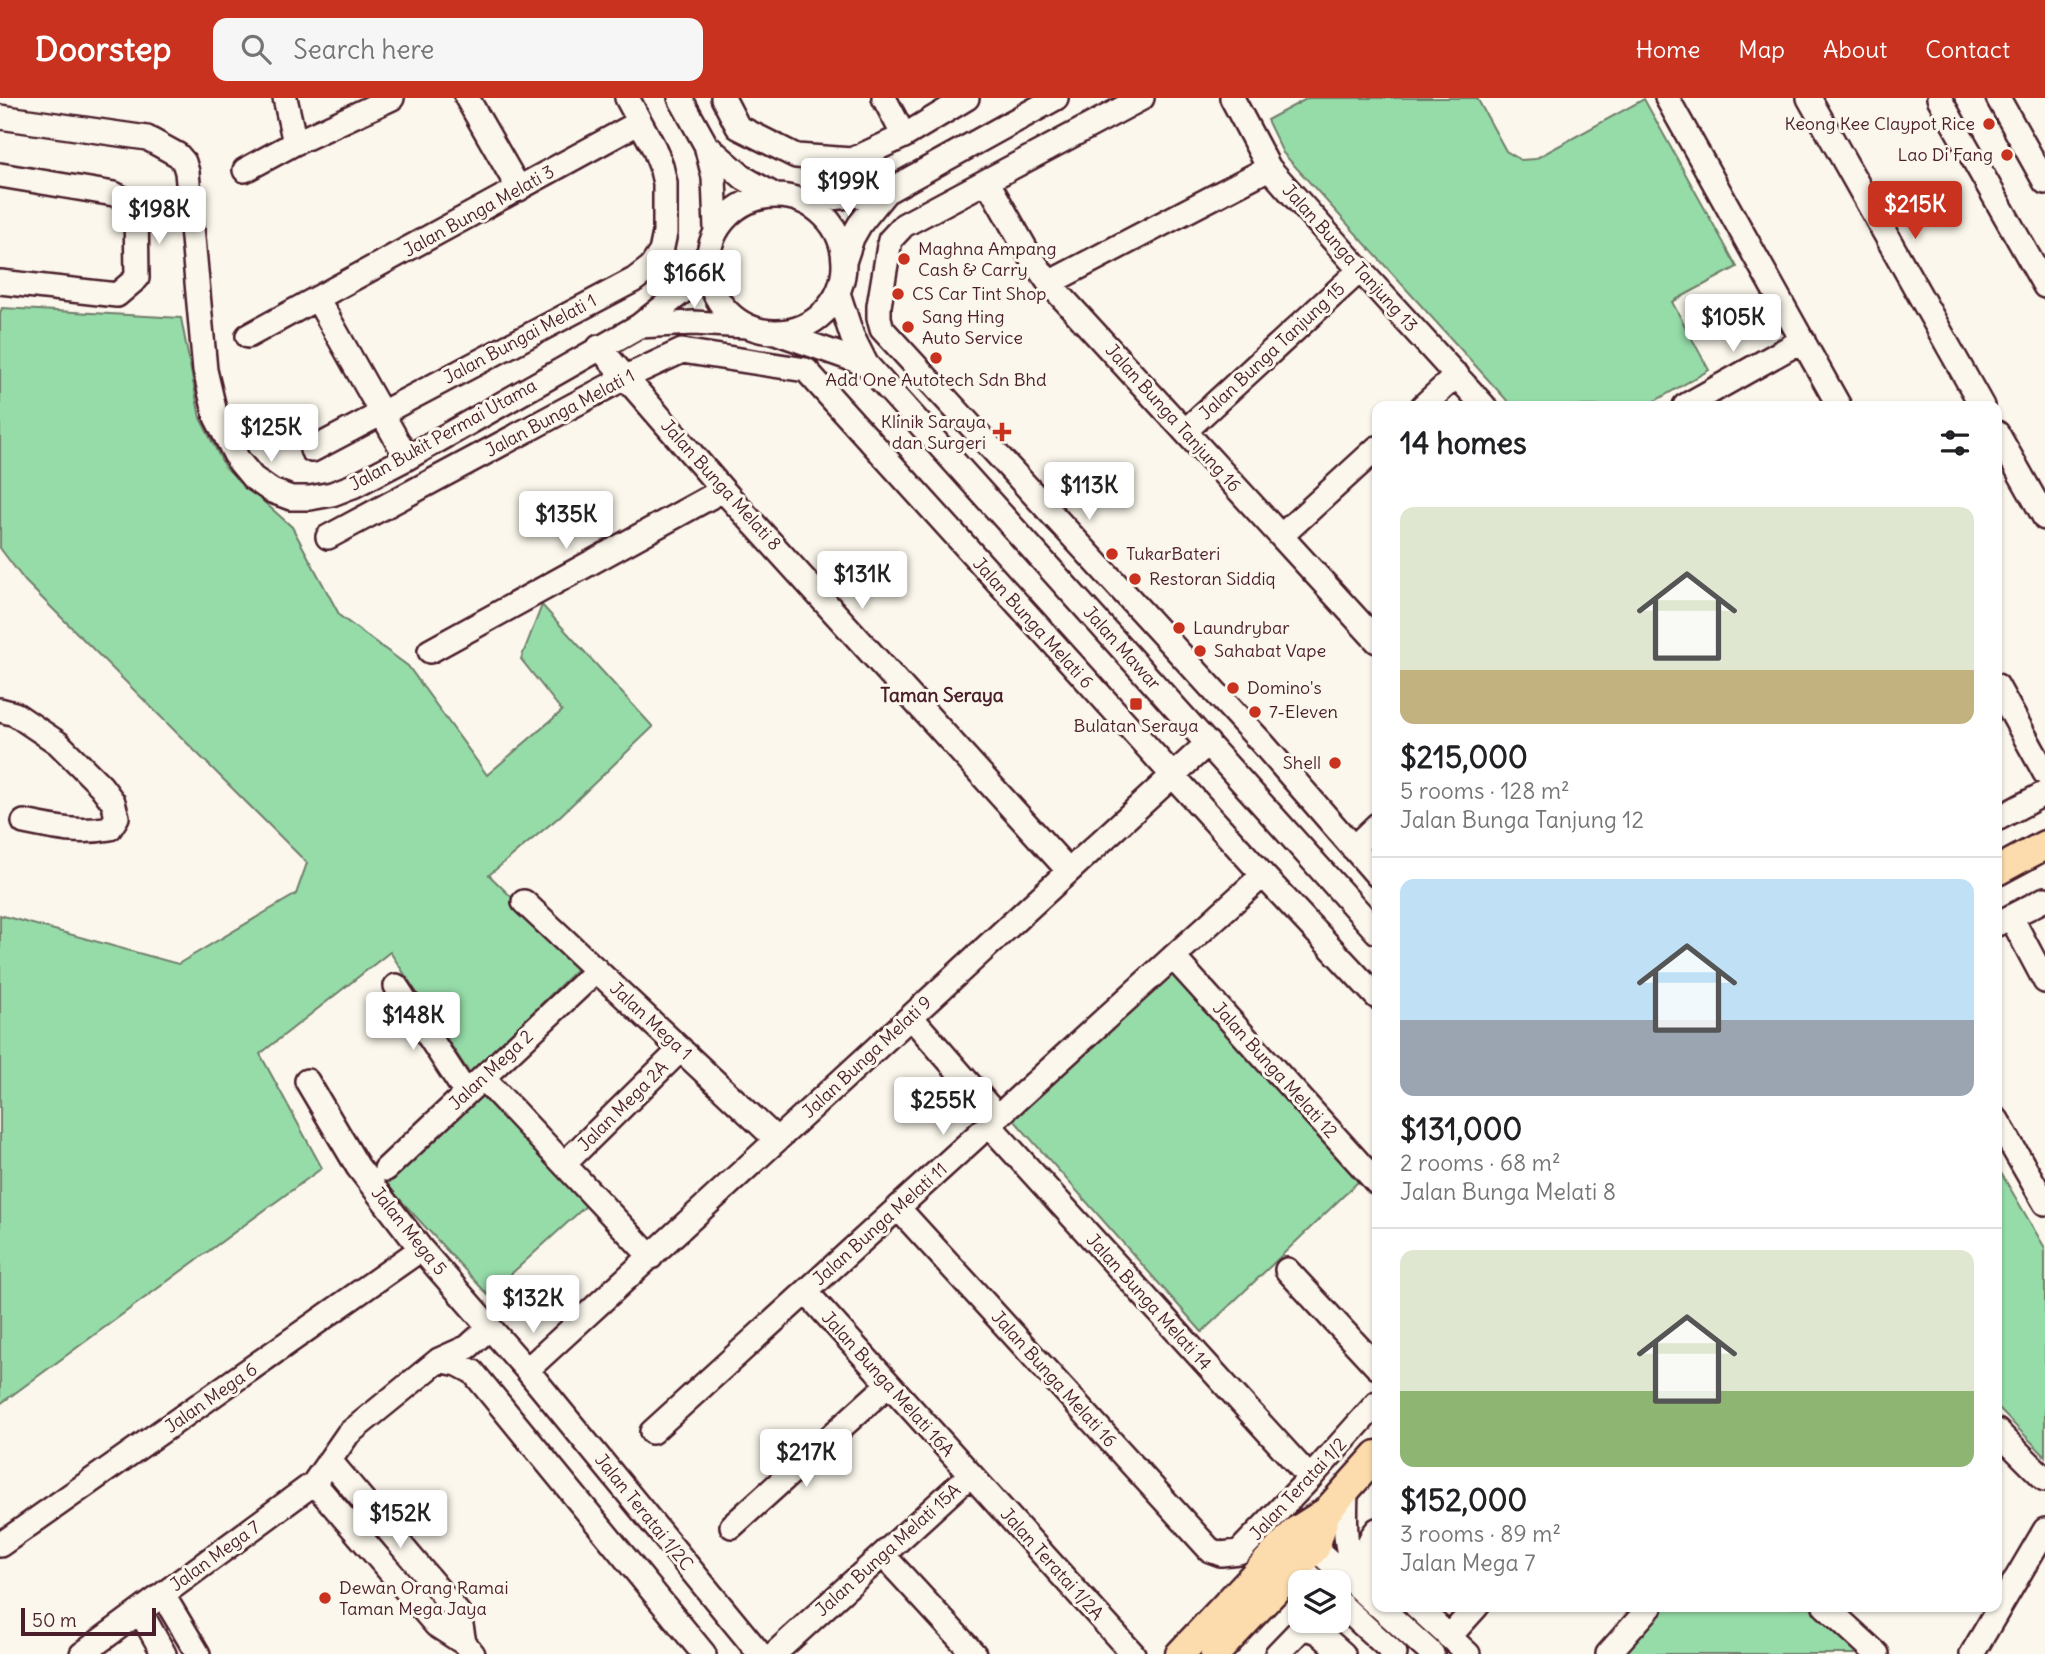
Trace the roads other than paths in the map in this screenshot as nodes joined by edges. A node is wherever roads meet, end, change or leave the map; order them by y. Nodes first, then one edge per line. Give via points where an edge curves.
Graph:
1 (285, 98) edge
2 (393, 98) edge
3 (467, 98) edge
4 (627, 98) edge
5 (680, 98) edge
6 (723, 98) edge
7 (884, 98) edge
8 (967, 98) edge
9 (1056, 98) edge
10 (1142, 98) edge
11 (1232, 98) edge
12 (1667, 98) edge
13 (1809, 98) edge
14 (1939, 98) edge
15 (1998, 98) edge
16 (0, 117) edge
17 (640, 122) junction
18 (0, 130) edge
19 (904, 136) junction
20 (295, 144) junction
21 (706, 145) junction
22 (169, 150) junction
23 (1269, 168) junction
24 (245, 170) dead end
25 (0, 175) edge
26 (987, 181) junction
27 (2045, 182) edge
28 (519, 189) junction
29 (887, 192) junction
30 (774, 195) junction
31 (804, 201) junction
32 (716, 229) junction
33 (708, 256) junction
34 (844, 262) junction
35 (1360, 271) junction
36 (0, 282) edge
37 (1049, 283) junction
38 (2045, 286) edge
39 (838, 293) junction
40 (318, 300) junction
41 (639, 326) junction
42 (747, 326) junction
43 (778, 333) junction
44 (248, 336) dead end
45 (1803, 340) junction
46 (599, 347) junction
47 (866, 364) junction
48 (806, 370) joint
49 (1457, 375) junction
50 (625, 377) junction
51 (1428, 401) edge
52 (1480, 401) edge
53 (1694, 401) edge
54 (1836, 401) edge
55 (1979, 401) edge
56 (382, 413) junction
57 (1185, 431) junction
58 (2002, 442) edge
59 (312, 450) dead end
60 (1372, 453) edge
61 (407, 458) junction
62 (723, 490) junction
63 (2045, 518) edge
64 (1281, 536) junction
65 (328, 537) dead end
66 (1372, 632) edge
67 (430, 651) dead end
68 (2002, 696) edge
69 (0, 710) edge
70 (1208, 743) junction
71 (2045, 772) edge
72 (1172, 776) junction
73 (2045, 793) edge
74 (2002, 816) edge
75 (24, 822) dead end
76 (1372, 830) edge
77 (2045, 845) edge
78 (1353, 848) junction
79 (2002, 868) edge
80 (1372, 869) edge
81 (1069, 871) junction
82 (1372, 872) edge
83 (1263, 875) junction
84 (1343, 893) junction
85 (2045, 899) edge
86 (524, 902) dead end
87 (2004, 920) edge
88 (1372, 926) edge
89 (1173, 957) junction
90 (597, 970) junction
91 (2045, 981) edge
92 (396, 986) dead end
93 (1372, 992) edge
94 (911, 1017) junction
95 (681, 1049) junction
96 (307, 1081) dead end
97 (474, 1086) junction
98 (994, 1121) junction
99 (2002, 1129) edge
100 (777, 1140) junction
101 (564, 1164) junction
102 (386, 1169) dead end
103 (1372, 1177) edge
104 (2045, 1203) edge
105 (898, 1208) junction
106 (421, 1249) junction
107 (650, 1257) junction
108 (1287, 1270) dead end
109 (806, 1292) junction
110 (489, 1328) junction
111 (468, 1347) junction
112 (439, 1360) junction
113 (1372, 1362) edge
114 (527, 1370) junction
115 (473, 1372) junction
116 (889, 1384) junction
117 (1372, 1409) edge
118 (652, 1432) dead end
119 (2002, 1436) edge
120 (1372, 1460) edge
121 (330, 1461) junction
122 (970, 1475) junction
123 (1310, 1478) junction
124 (2045, 1479) edge
125 (314, 1483) junction
126 (1346, 1489) junction
127 (732, 1526) dead end
128 (2045, 1530) edge
129 (1372, 1537) edge
130 (0, 1545) edge
131 (1210, 1550) joint
132 (883, 1555) junction
133 (1301, 1555) edge
134 (1372, 1563) edge
135 (163, 1595) junction
136 (1372, 1599) edge
137 (1372, 1600) edge
138 (2002, 1603) edge
139 (1385, 1612) edge
140 (1422, 1612) edge
141 (1472, 1612) edge
142 (1646, 1612) edge
143 (1832, 1612) edge
144 (1997, 1612) edge
145 (141, 1613) junction
146 (1351, 1613) edge
147 (1449, 1637) junction
148 (468, 1648) edge
149 (82, 1654) edge
150 (164, 1654) edge
151 (198, 1654) edge
152 (704, 1654) edge
153 (760, 1654) edge
154 (774, 1654) edge
155 (974, 1654) edge
156 (1133, 1654) edge
157 (1180, 1654) edge
158 (1215, 1654) edge
159 (1277, 1654) edge
160 (1343, 1654) edge
161 (1395, 1654) edge
162 (1432, 1654) edge
163 (1468, 1654) edge
164 (1608, 1654) edge
165 (1877, 1654) edge
166 (1972, 1654) edge

1 - 20 street
2 - 20 street
3 - 28 street
4 - 17 street, Jalan Bungai Melati 1
5 - 21 street
6 - 19 street via 738,127 796,156 852,160
7 - 19 street
8 - 19 street
9 - 29 street
10 - 26 street
11 - 23 street, Jalan Bunga Tanjung 13
12 - 45 street
13 - 55 street
14 - 38 street
15 - 27 street
16 - 22 street via 146,138
17 - 28 street, Jalan Bunga Melati 3
17 - 56 street, Jalan Bungai Melati 1 via 665,183 665,233 661,252 651,267
18 - 22 street via 145,151
20 - 24 street
21 - 30 street via 744,178
21 - 32 street via 714,177
22 - 61 street, Jalan Bukit Permai Utama via 184,162 187,172 205,370 216,417 238,460 272,491 310,498 353,486
23 - 35 street, Jalan Bunga Tanjung 13
23 - 37 street
25 - 36 street via 114,194 136,205 137,278 117,295
26 - 37 street, Jalan Bunga Tanjung 16
26 - 78 street via 904,225 890,240 879,306 882,329
28 - 40 street, Jalan Bunga Melati 3
29 - 31 street
29 - 34 street via 860,224
30 - 31 street
30 - 32 street via 751,199 731,211
31 - 34 street via 833,226
32 - 33 street
33 - 41 street, Jalan Bukit Permai Utama via 682,292
33 - 42 street via 710,281 721,305
34 - 39 street
35 - 49 street, Jalan Bunga Tanjung 13
35 - 57 street, Jalan Bunga Tanjung 15
37 - 57 street, Jalan Bunga Tanjung 16
39 - 43 street via 820,317
39 - 47 street, Jalan Mawar
40 - 44 street, Jalan Bunga Melati 3
40 - 56 street
41 - 42 street, Jalan Bukit Permai Utama
41 - 46 street, Jalan Bukit Permai Utama
42 - 43 street
43 - 47 street, Jalan Mawar
45 - 53 street
45 - 54 street
46 - 50 street, Jalan Bunga Melati 8
46 - 61 street, Jalan Bukit Permai Utama
47 - 70 street, Jalan Mawar
48 - 50 street, Jalan Bunga Melati 1 via 682,351
48 - 72 street, Jalan Bunga Melati 6
49 - 51 street
49 - 52 street, Jalan Bunga Tanjung 13
50 - 62 street, Jalan Bunga Melati 8
50 - 65 street, Jalan Bunga Melati 1
56 - 59 street, Jalan Bungai Melati 1
56 - 61 street
57 - 64 street, Jalan Bunga Tanjung 16
58 - 63 street
60 - 64 street
62 - 67 street
62 - 81 street, Jalan Bunga Melati 8
64 - 66 street, Jalan Bunga Tanjung 16
68 - 71 street
69 - 75 street via 15,714 58,743 101,786 117,817 110,828 92,832
70 - 72 street, Jalan Bunga Melati 9
70 - 84 street, Jalan Mawar
72 - 81 street, Jalan Bunga Melati 9
72 - 83 street, Jalan Bunga Melati 6
73 - 74 street
76 - 78 street
77 - 79 main road
78 - 80 street
81 - 94 street, Jalan Bunga Melati 9
82 - 84 street
83 - 89 street, Jalan Bunga Melati 11
83 - 93 street, Jalan Bunga Melati 6
84 - 88 street, Jalan Mawar
85 - 87 street
86 - 90 street, Jalan Mega 1
87 - 91 street
89 - 98 street, Jalan Bunga Melati 11
89 - 103 street, Jalan Bunga Melati 12
90 - 95 street, Jalan Mega 1
90 - 97 street, Jalan Mega 2
92 - 97 street
94 - 98 street, Jalan Bunga Melati 14
94 - 100 street, Jalan Bunga Melati 9
95 - 100 street, Jalan Mega 1
95 - 101 street, Jalan Mega 2A
96 - 106 street, Jalan Mega 5 via 358,1167
97 - 101 street
97 - 102 street, Jalan Mega 2
98 - 105 street, Jalan Bunga Melati 11
98 - 123 street, Jalan Bunga Melati 14
99 - 104 street
100 - 107 street, Jalan Bunga Melati 9
101 - 107 street
105 - 109 street, Jalan Bunga Melati 11
105 - 131 street, Jalan Bunga Melati 16
106 - 110 street, Jalan Mega 5
106 - 130 street, Jalan Mega 6
107 - 114 street, Jalan Bunga Melati 9
108 - 113 street
109 - 116 street, Jalan Bunga Melati 16A
109 - 118 street, Jalan Bunga Melati 11
110 - 111 street, Jalan Mega 7
110 - 114 street, Jalan Mega 5
111 - 112 street, Jalan Mega 7
111 - 115 street
112 - 115 street
112 - 121 street, Jalan Mega 7 via 348,1434
114 - 153 street, Jalan Teratai 1/2C
115 - 152 street
116 - 122 street, Jalan Bunga Melati 16A
116 - 127 street
117 - 123 street, Jalan Teratai 1/2
119 - 124 street
120 - 126 main road, Jalan Teratai 1/2
121 - 125 street, Jalan Mega 7
121 - 148 street via 459,1614
122 - 132 street, Jalan Bunga Melati 15A
122 - 156 street, Jalan Teratai 1/2A
123 - 131 street, Jalan Teratai 1/2 via 1239,1552
125 - 135 street, Jalan Mega 7
125 - 148 street via 436,1625
126 - 133 main road, Jalan Teratai 1/2 via 1326,1512
126 - 136 street via 1350,1563
128 - 138 street
129 - 134 street via 1368,1557
132 - 154 street, Jalan Bunga Melati 15A
132 - 155 street
133 - 137 street
133 - 157 main road, Jalan Teratai 1/2
133 - 158 main road, Jalan Teratai 1/2
135 - 145 street, Jalan Mega 7
135 - 151 street
139 - 162 street
140 - 147 street
141 - 147 street
142 - 164 street
143 - 165 street
144 - 166 street
145 - 149 street, Jalan Mega 7
145 - 150 street
146 - 161 street
147 - 163 street
159 - 160 street via 1303,1627 1318,1632

